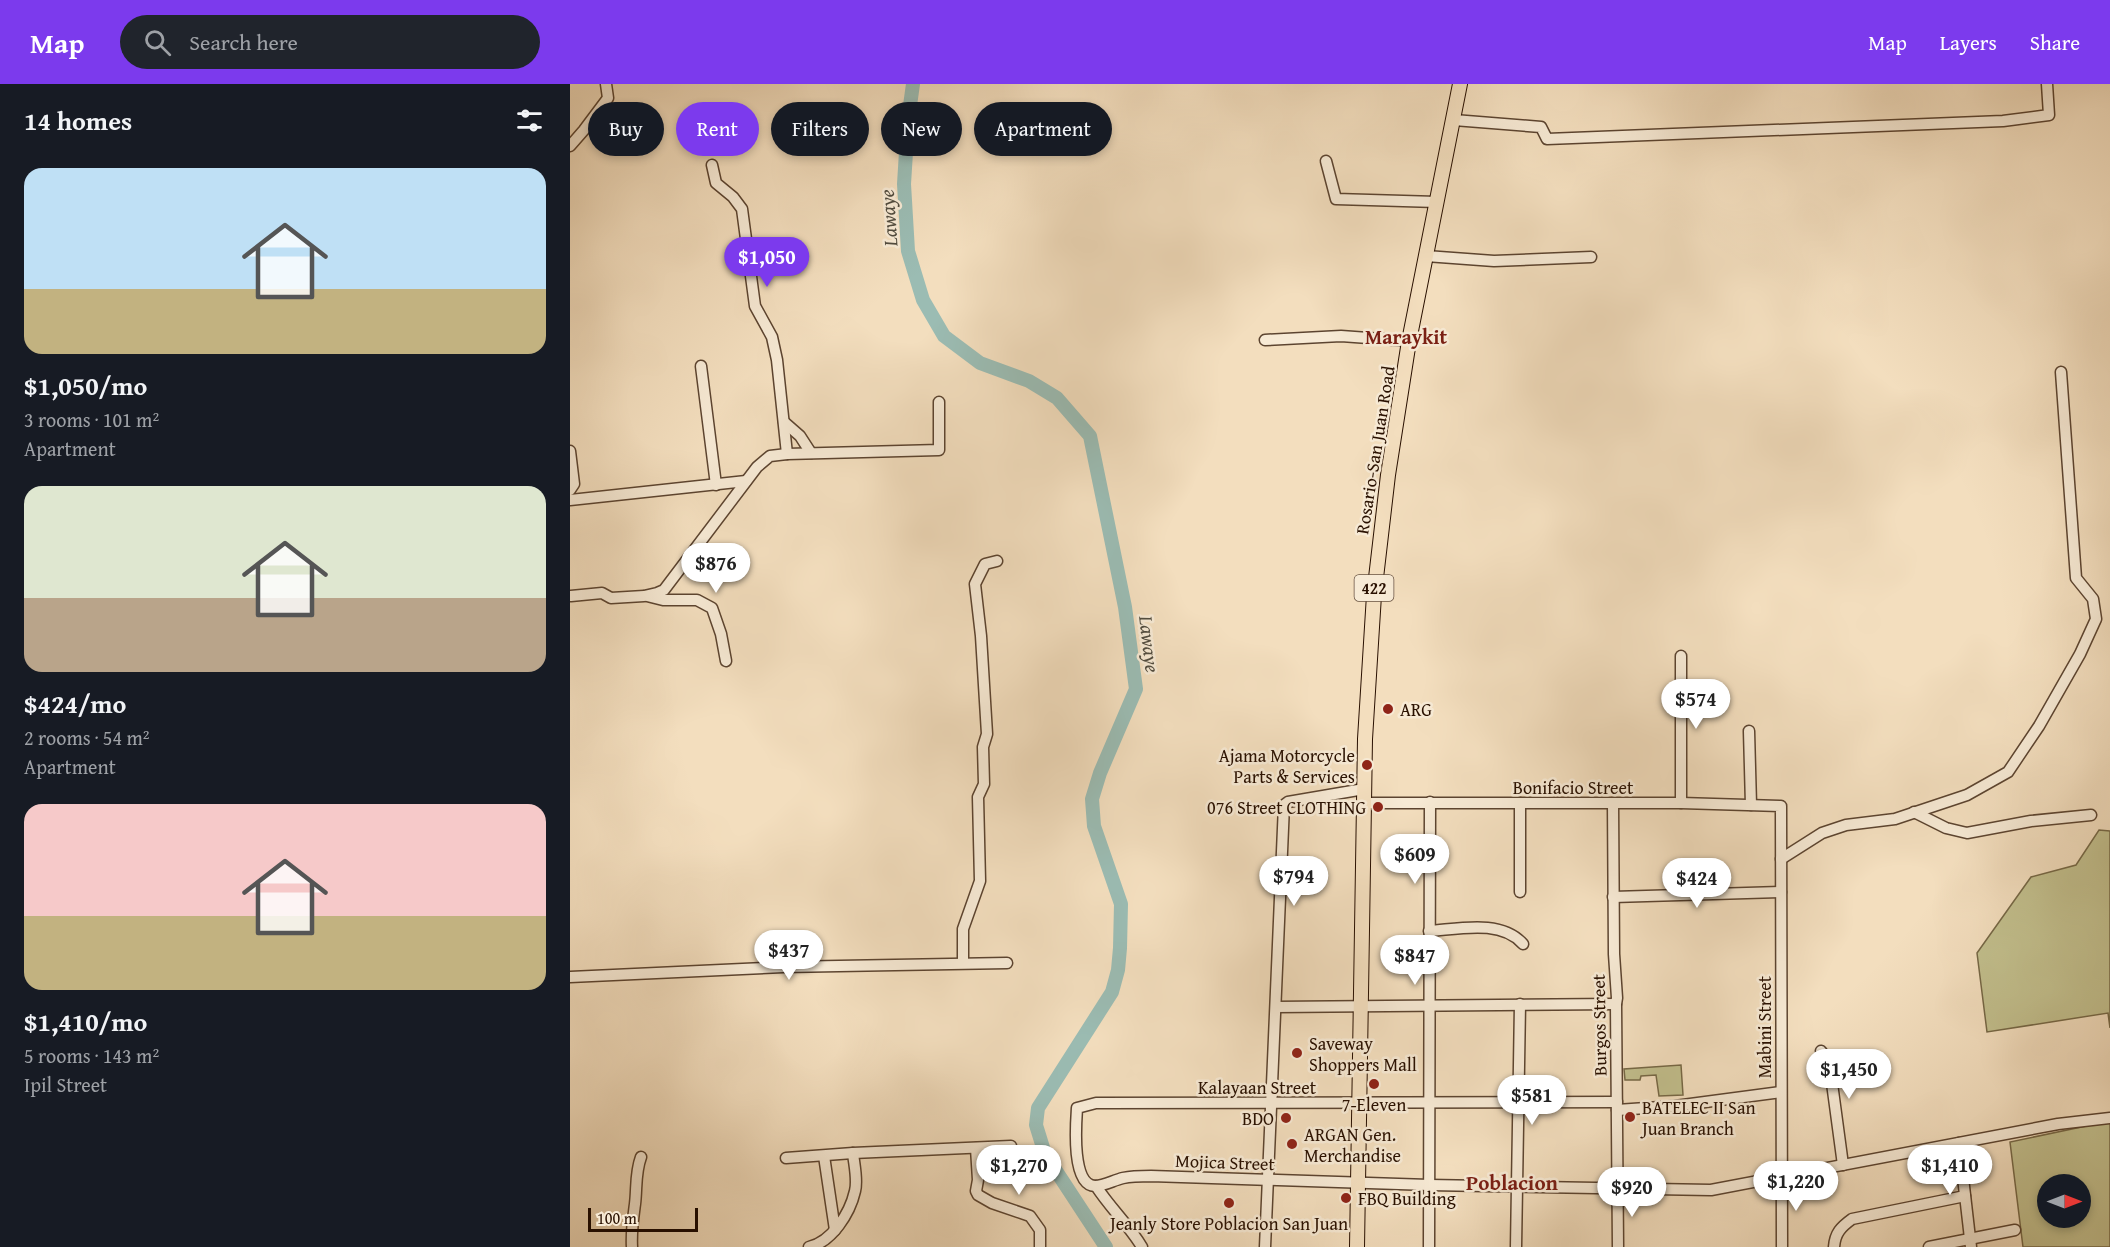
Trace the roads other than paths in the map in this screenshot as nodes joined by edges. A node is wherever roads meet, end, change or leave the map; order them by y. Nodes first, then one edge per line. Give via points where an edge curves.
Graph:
1 (606, 84) edge
2 (1460, 84) edge
3 (2047, 84) edge
4 (1454, 120) junction
5 (570, 146) edge
6 (1326, 161) dead end
7 (712, 165) dead end
8 (1437, 202) junction
9 (1426, 256) junction
10 (1591, 257) dead end
11 (1265, 340) dead end
12 (1409, 341) junction
13 (700, 366) dead end
14 (2061, 372) dead end
15 (939, 402) dead end
16 (784, 422) junction
17 (570, 451) edge
18 (811, 453) junction
19 (786, 454) junction
20 (746, 482) junction
21 (716, 484) junction
22 (570, 490) edge
23 (570, 500) edge
24 (997, 561) dead end
25 (570, 596) edge
26 (644, 596) junction
27 (1681, 656) dead end
28 (726, 661) dead end
29 (1749, 731) dead end
30 (1364, 796) junction
31 (1430, 802) junction
32 (1520, 803) junction
33 (1613, 803) junction
34 (1681, 803) junction
35 (1751, 805) junction
36 (1781, 806) joint
37 (1914, 812) junction
38 (2091, 815) dead end
39 (1781, 859) junction
40 (1520, 892) dead end
41 (1781, 892) junction
42 (1613, 897) junction
43 (1429, 931) junction
44 (1523, 944) dead end
45 (963, 962) junction
46 (1007, 963) dead end
47 (570, 977) edge
48 (1520, 1004) junction
49 (1616, 1004) junction
50 (1429, 1005) junction
51 (1276, 1007) junction
52 (1360, 1007) junction
53 (1821, 1051) dead end
54 (1781, 1092) junction
55 (1359, 1102) junction
56 (1518, 1102) junction
57 (1430, 1103) junction
58 (1272, 1104) junction
59 (1617, 1106) junction
60 (2110, 1118) edge
61 (1959, 1143) junction
62 (1011, 1146) dead end
63 (976, 1148) junction
64 (853, 1153) junction
65 (824, 1156) junction
66 (641, 1157) dead end
67 (786, 1158) dead end
68 (1843, 1165) junction
69 (1782, 1177) junction
70 (1268, 1181) junction
71 (1358, 1183) junction
72 (1093, 1185) junction
73 (1429, 1185) junction
74 (1517, 1188) junction
75 (1618, 1189) junction
76 (1965, 1196) junction
77 (835, 1230) junction
78 (2015, 1230) dead end
79 (1970, 1243) edge
80 (632, 1247) edge
81 (809, 1247) edge
82 (1040, 1247) edge
83 (1142, 1247) edge
84 (1265, 1247) edge
85 (1357, 1247) edge
86 (1429, 1247) edge
87 (1516, 1247) edge
88 (1618, 1247) edge
89 (1782, 1247) edge
90 (1834, 1247) edge
91 (1929, 1247) edge

1 - 5 street via 608,98
2 - 4 main road, Rosario-San Juan Road / 422
3 - 4 street via 2049,115 2003,122 1547,139 1540,127
4 - 8 main road, Rosario-San Juan Road / 422
6 - 8 street via 1336,199
7 - 16 street via 716,183 742,209 755,306 772,337
8 - 9 main road, Rosario-San Juan Road / 422
9 - 10 street via 1494,261
9 - 12 main road, Rosario-San Juan Road / 422
11 - 12 street via 1341,336
12 - 30 main road, Rosario-San Juan Road / 422 via 1376,574 1366,701
13 - 21 street
14 - 37 street via 2076,578 2093,599 2096,619 2039,726 2008,772 1967,795
15 - 18 street via 939,450
16 - 18 street
16 - 19 street
17 - 22 street via 574,484
18 - 19 street
19 - 20 street via 770,456
20 - 21 street
20 - 26 street via 664,590
21 - 23 street
24 - 45 street via 985,564 975,584 987,734 983,747 984,784 978,797 980,881 963,929
25 - 26 street
26 - 28 street via 697,600 712,608
27 - 34 street
29 - 35 street
30 - 31 street, Bonifacio Street
30 - 51 street, Bonifacio Street via 1284,805
30 - 52 main road, 422
31 - 32 street, Bonifacio Street
31 - 43 street
32 - 33 street, Bonifacio Street
32 - 40 street
33 - 34 street, Bonifacio Street
33 - 42 street, Burgos Street
34 - 35 street, Bonifacio Street
35 - 36 street, Bonifacio Street
36 - 39 street, Mabini Street
37 - 38 street via 1946,828 1967,833
37 - 39 street via 1822,833
39 - 41 street, Mabini Street
41 - 42 street
41 - 54 street, Mabini Street
42 - 49 street, Burgos Street
43 - 44 street via 1489,928 1515,935
43 - 50 street
45 - 46 street
45 - 47 street
48 - 49 street
48 - 50 street
48 - 56 street
49 - 59 street, Burgos Street
50 - 52 street
50 - 57 street
51 - 52 street
51 - 58 street
52 - 55 main road, 422
53 - 68 street via 1829,1061
54 - 59 street, Kalayaan Street via 1675,1106
54 - 69 street, Mabini Street
55 - 57 street, Kalayaan Street
55 - 58 street, Kalayaan Street
55 - 71 main road, 422
56 - 57 street, Kalayaan Street
56 - 59 street, Kalayaan Street
56 - 74 street
57 - 73 street
58 - 70 street
58 - 72 street, Kalayaan Street via 1096,1103 1077,1108 1077,1157 1082,1172
59 - 75 street, Burgos Street
60 - 61 street, Mojica Street
61 - 68 street, Mojica Street
61 - 76 street
62 - 63 street
63 - 64 street
63 - 82 street via 978,1195 1030,1216 1040,1230
64 - 65 street
64 - 77 street via 856,1190
65 - 67 street
65 - 77 street
66 - 80 street via 636,1168
68 - 69 street, Mojica Street
69 - 75 street, Mojica Street via 1711,1190
69 - 89 street, Mabini Street
70 - 71 street, Mojica Street
70 - 72 street, Mojica Street via 1151,1176
70 - 84 street
71 - 73 street, Mojica Street
71 - 85 main road, 422
72 - 83 street
73 - 74 street, Mojica Street
73 - 86 street
74 - 75 street, Mojica Street
74 - 87 street
75 - 88 street, Burgos Street
76 - 79 street
76 - 90 street via 1852,1219 1841,1227
77 - 81 street via 819,1245
78 - 79 street
79 - 91 street

